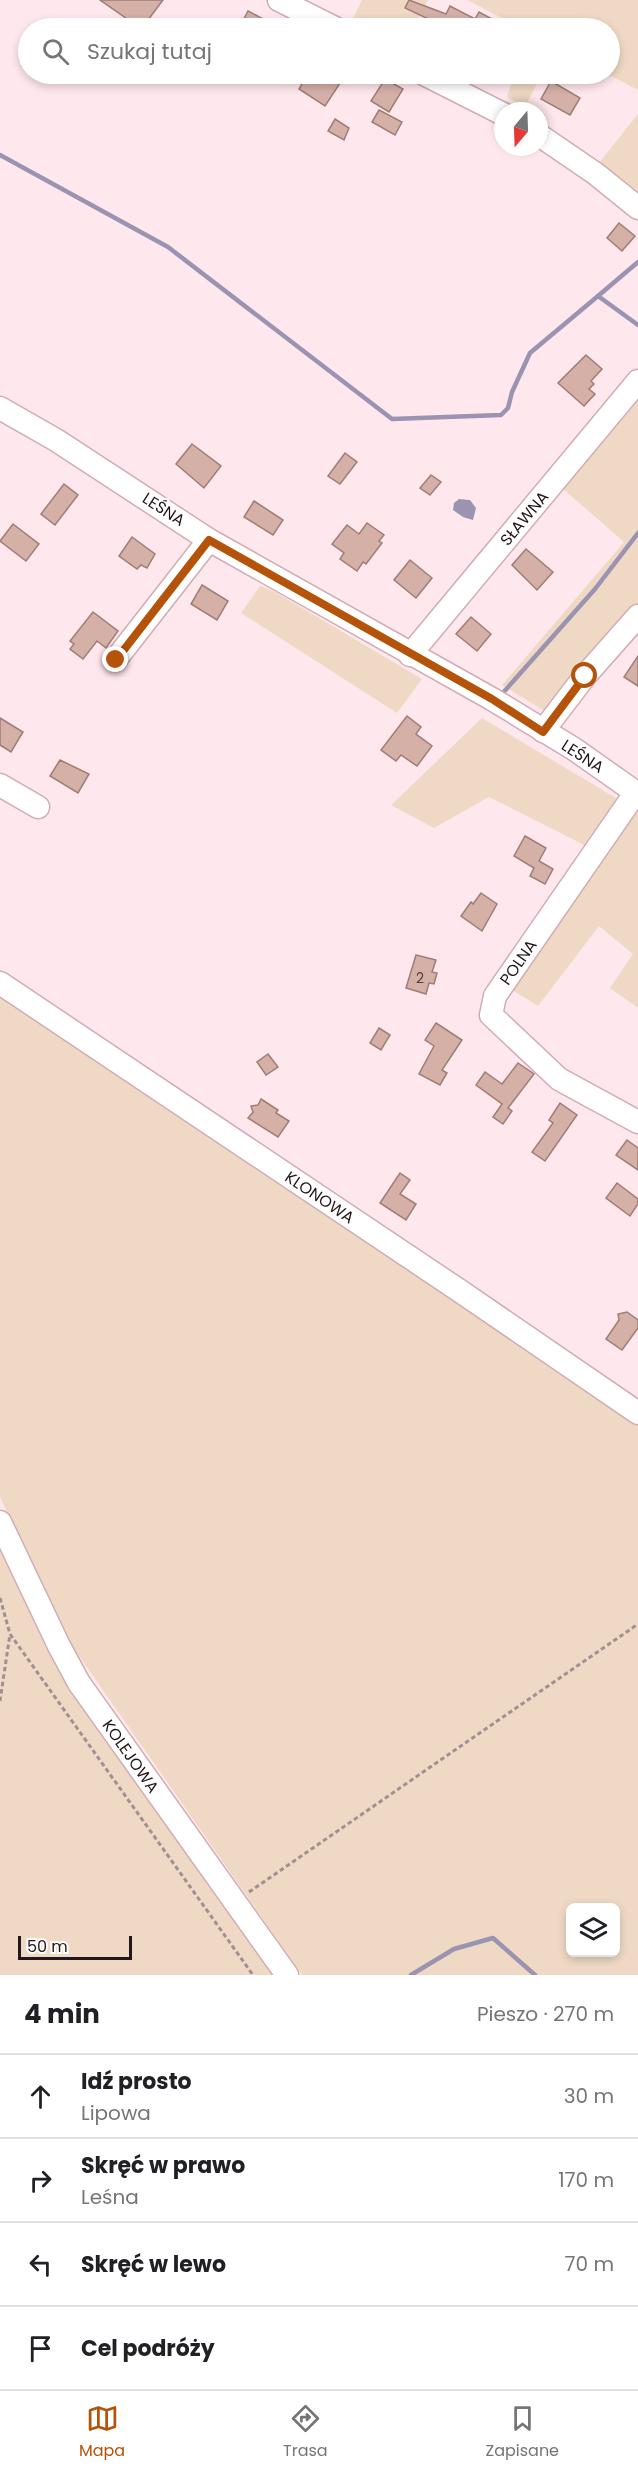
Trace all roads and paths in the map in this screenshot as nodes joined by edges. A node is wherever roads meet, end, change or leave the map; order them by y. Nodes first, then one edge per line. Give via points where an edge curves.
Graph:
1 (279, 0) edge
2 (315, 18) edge
3 (444, 84) edge
4 (494, 109) edge
5 (548, 141) edge
6 (638, 208) edge
7 (638, 381) edge
8 (0, 408) edge
9 (209, 540) junction
10 (638, 616) edge
11 (410, 655) junction
12 (116, 660) dead end
13 (543, 732) junction
14 (0, 785) edge
15 (637, 793) edge
16 (38, 807) dead end
17 (0, 983) edge
18 (638, 1122) edge
19 (638, 1413) edge
20 (0, 1522) edge
21 (0, 1598) edge
22 (638, 1624) edge
23 (10, 1634) junction
24 (0, 1701) edge
25 (236, 1902) junction
26 (253, 1975) edge
27 (287, 1975) edge

1 - 2 street
3 - 4 street
5 - 6 street
7 - 11 street, SŁAWNA
8 - 9 street, LEŚNA
9 - 11 street, LEŚNA
9 - 12 street
10 - 13 street
11 - 13 street, LEŚNA via 492,699
13 - 15 street, LEŚNA
14 - 16 street
15 - 18 street, POLNA via 495,996 491,1015 559,1079
17 - 19 street, KLONOWA
20 - 25 street, KOLEJOWA via 80,1683
21 - 23 path
22 - 25 path
23 - 24 path
23 - 26 path
25 - 27 street, KOLEJOWA

